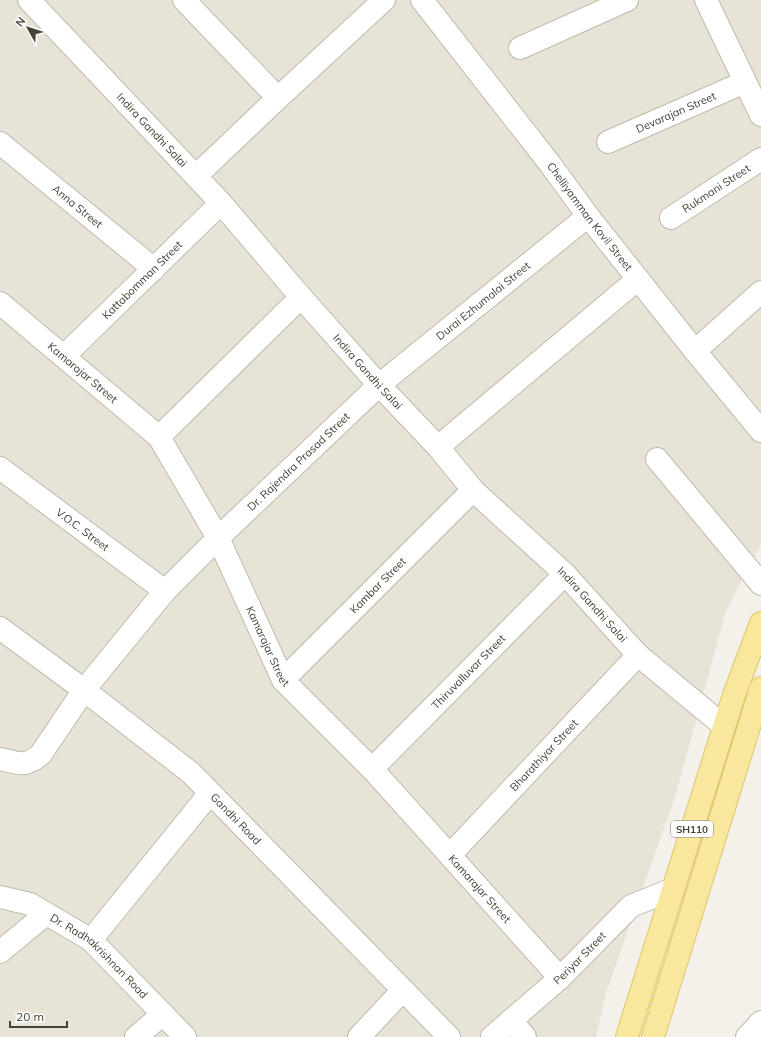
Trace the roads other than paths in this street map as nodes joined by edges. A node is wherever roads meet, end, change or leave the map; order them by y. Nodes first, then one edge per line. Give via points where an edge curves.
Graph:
1 (29, 0) edge
2 (184, 0) edge
3 (384, 0) edge
4 (422, 0) edge
5 (627, 0) edge
6 (706, 0) edge
7 (520, 48) dead end
8 (745, 82) junction
9 (278, 98) junction
10 (761, 115) edge
11 (608, 142) dead end
12 (0, 144) edge
13 (761, 159) edge
14 (196, 176) junction
15 (221, 203) junction
16 (588, 216) junction
17 (671, 218) dead end
18 (154, 269) junction
19 (638, 279) junction
20 (761, 292) edge
21 (301, 296) junction
22 (0, 303) edge
23 (695, 350) junction
24 (64, 356) junction
25 (379, 385) junction
26 (761, 431) edge
27 (159, 437) junction
28 (438, 447) junction
29 (657, 459) dead end
30 (0, 468) edge
31 (473, 490) junction
32 (218, 538) junction
33 (565, 574) junction
34 (761, 584) edge
35 (165, 591) junction
36 (761, 623) edge
37 (0, 628) edge
38 (638, 655) junction
39 (283, 680) junction
40 (761, 688) edge
41 (84, 690) junction
42 (724, 726) junction
43 (746, 739) junction
44 (0, 759) edge
45 (372, 769) junction
46 (210, 793) junction
47 (450, 855) junction
48 (673, 889) junction
49 (698, 891) junction
50 (0, 897) edge
51 (46, 914) junction
52 (91, 940) junction
53 (0, 952) edge
54 (560, 978) junction
55 (403, 990) junction
56 (163, 1014) junction
57 (511, 1020) junction
58 (761, 1022) edge
59 (136, 1037) edge
60 (185, 1037) edge
61 (360, 1037) edge
62 (449, 1037) edge
63 (492, 1037) edge
64 (525, 1037) edge
65 (627, 1037) edge
66 (653, 1037) edge
67 (747, 1037) edge

1 - 14 street, Indira Gandhi Salai
2 - 9 street
3 - 9 street
4 - 16 street, Chelliyamman Kovil Street
5 - 7 street
6 - 8 street
8 - 10 street
8 - 11 street, Devarajan Street
9 - 14 street
12 - 18 street, Anna Street
13 - 17 street, Rukmani Street
14 - 15 street, Indira Gandhi Salai
15 - 18 street, Kattabomman Street
15 - 21 street, Indira Gandhi Salai
16 - 19 street, Chelliyamman Kovil Street
16 - 25 street, Durai Ezhumalai Street
18 - 24 street, Kattabomman Street
19 - 23 street, Chelliyamman Kovil Street
19 - 28 street
20 - 23 street
21 - 25 street, Indira Gandhi Salai
21 - 27 street
22 - 24 street, Kamarajar Street
23 - 26 street, Chelliyamman Kovil Street
24 - 27 street, Kamarajar Street
25 - 28 street, Indira Gandhi Salai
25 - 32 street, Dr. Rajendra Prasad Street
27 - 32 street, Kamarajar Street
28 - 31 street, Indira Gandhi Salai
29 - 34 street
30 - 35 street, V.O.C. Street
31 - 33 street, Indira Gandhi Salai
31 - 39 street, Kambar Street
32 - 35 street, Dr. Rajendra Prasad Street
32 - 39 street, Kamarajar Street
33 - 38 street, Indira Gandhi Salai
33 - 45 street, Thiruvalluvar Street
35 - 41 street, Dr. Rajendra Prasad Street
36 - 42 main road, SH110
37 - 41 street, Gandhi Road
38 - 42 street, Indira Gandhi Salai
38 - 47 street, Bharathiyar Street
39 - 45 street, Kamarajar Street
40 - 43 main road, SH110
41 - 44 street, Dr. Rajendra Prasad Street via 41,754 32,762
41 - 46 street, Gandhi Road via 191,773
42 - 43 main road
42 - 48 main road, SH110
43 - 49 main road, SH110
45 - 47 street, Kamarajar Street
46 - 52 street
46 - 55 street, Gandhi Road
47 - 54 street, Kamarajar Street
48 - 49 main road
48 - 54 street, Periyar Street via 631,906
48 - 65 main road, SH110
49 - 66 main road, SH110
50 - 51 street, Dr. Radhakrishnan Road via 30,904
51 - 52 street, Dr. Radhakrishnan Road
51 - 53 street
52 - 56 street, Dr. Radhakrishnan Road
54 - 57 street, Periyar Street
55 - 61 street
55 - 62 street, Gandhi Road
56 - 59 street
56 - 60 street, Dr. Radhakrishnan Road
57 - 63 street, Periyar Street
57 - 64 street
58 - 67 street

